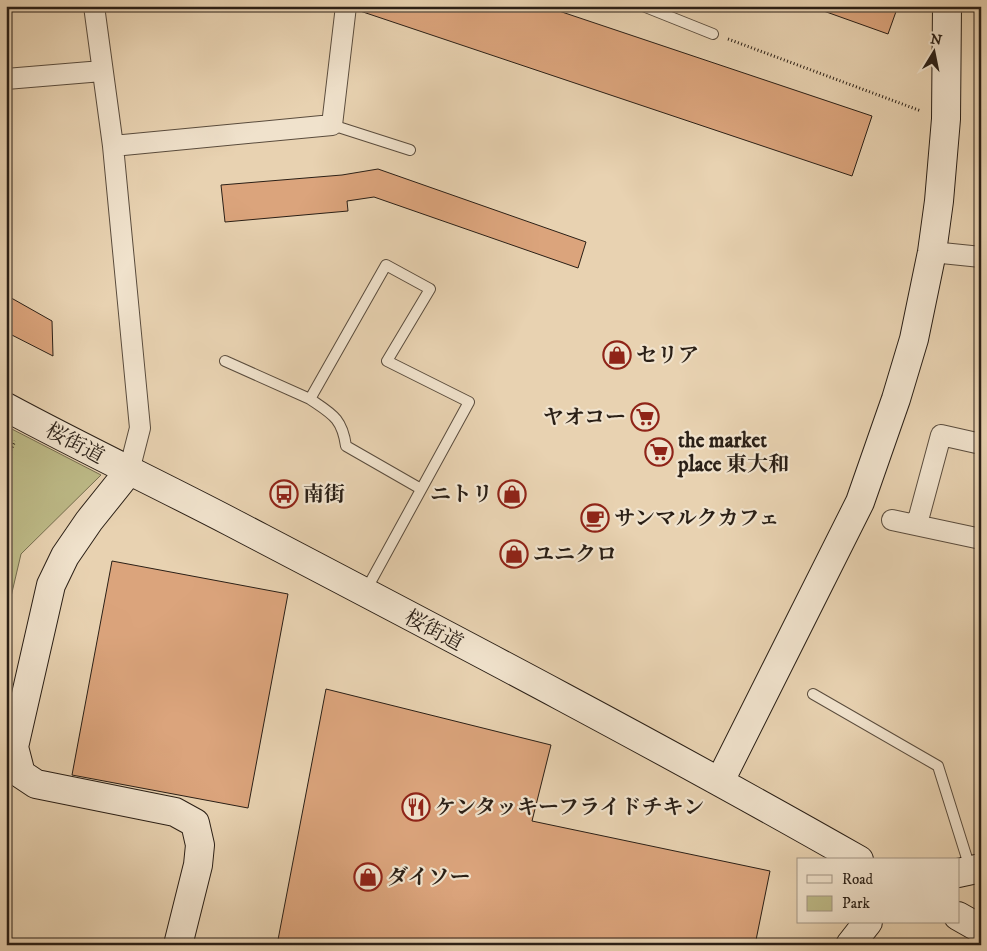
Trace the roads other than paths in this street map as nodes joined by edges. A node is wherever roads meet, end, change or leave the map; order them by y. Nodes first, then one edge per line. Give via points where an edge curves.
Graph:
1 (94, 6) edge
2 (346, 6) edge
3 (643, 6) edge
4 (947, 6) edge
5 (713, 34) road end
6 (102, 71) junction
7 (6, 79) edge
8 (332, 125) junction
9 (113, 146) junction
10 (410, 150) dead end
11 (932, 252) junction
12 (981, 257) edge
13 (225, 361) dead end
14 (310, 398) junction
15 (6, 407) edge
16 (981, 444) edge
17 (129, 471) junction
18 (421, 489) junction
19 (892, 520) dead end
20 (916, 524) junction
21 (981, 539) edge
22 (364, 593) junction
23 (813, 694) dead end
24 (720, 781) junction
25 (855, 858) edge
26 (970, 870) edge
27 (960, 917) edge
28 (866, 924) edge
29 (981, 929) edge
30 (178, 945) edge
31 (850, 945) edge

1 - 6 street
2 - 8 street
3 - 5 lane
4 - 11 street via 946,119
6 - 7 street
6 - 9 street
8 - 9 street
8 - 10 lane
9 - 17 street via 140,428
11 - 12 street
11 - 24 street via 914,339 860,502
13 - 14 lane
14 - 18 lane via 337,417 346,446
14 - 18 lane via 386,265 430,289 387,361 470,402
15 - 17 street, 桜街道
16 - 20 street via 941,435
17 - 22 street, 桜街道
17 - 30 street via 65,556 51,585 14,746 21,774 36,784 175,812 195,823 200,844 198,865
18 - 22 lane
19 - 20 street
20 - 21 street
22 - 24 street, 桜街道
23 - 26 lane via 938,766
24 - 25 street, 桜街道
27 - 29 street
28 - 31 street

